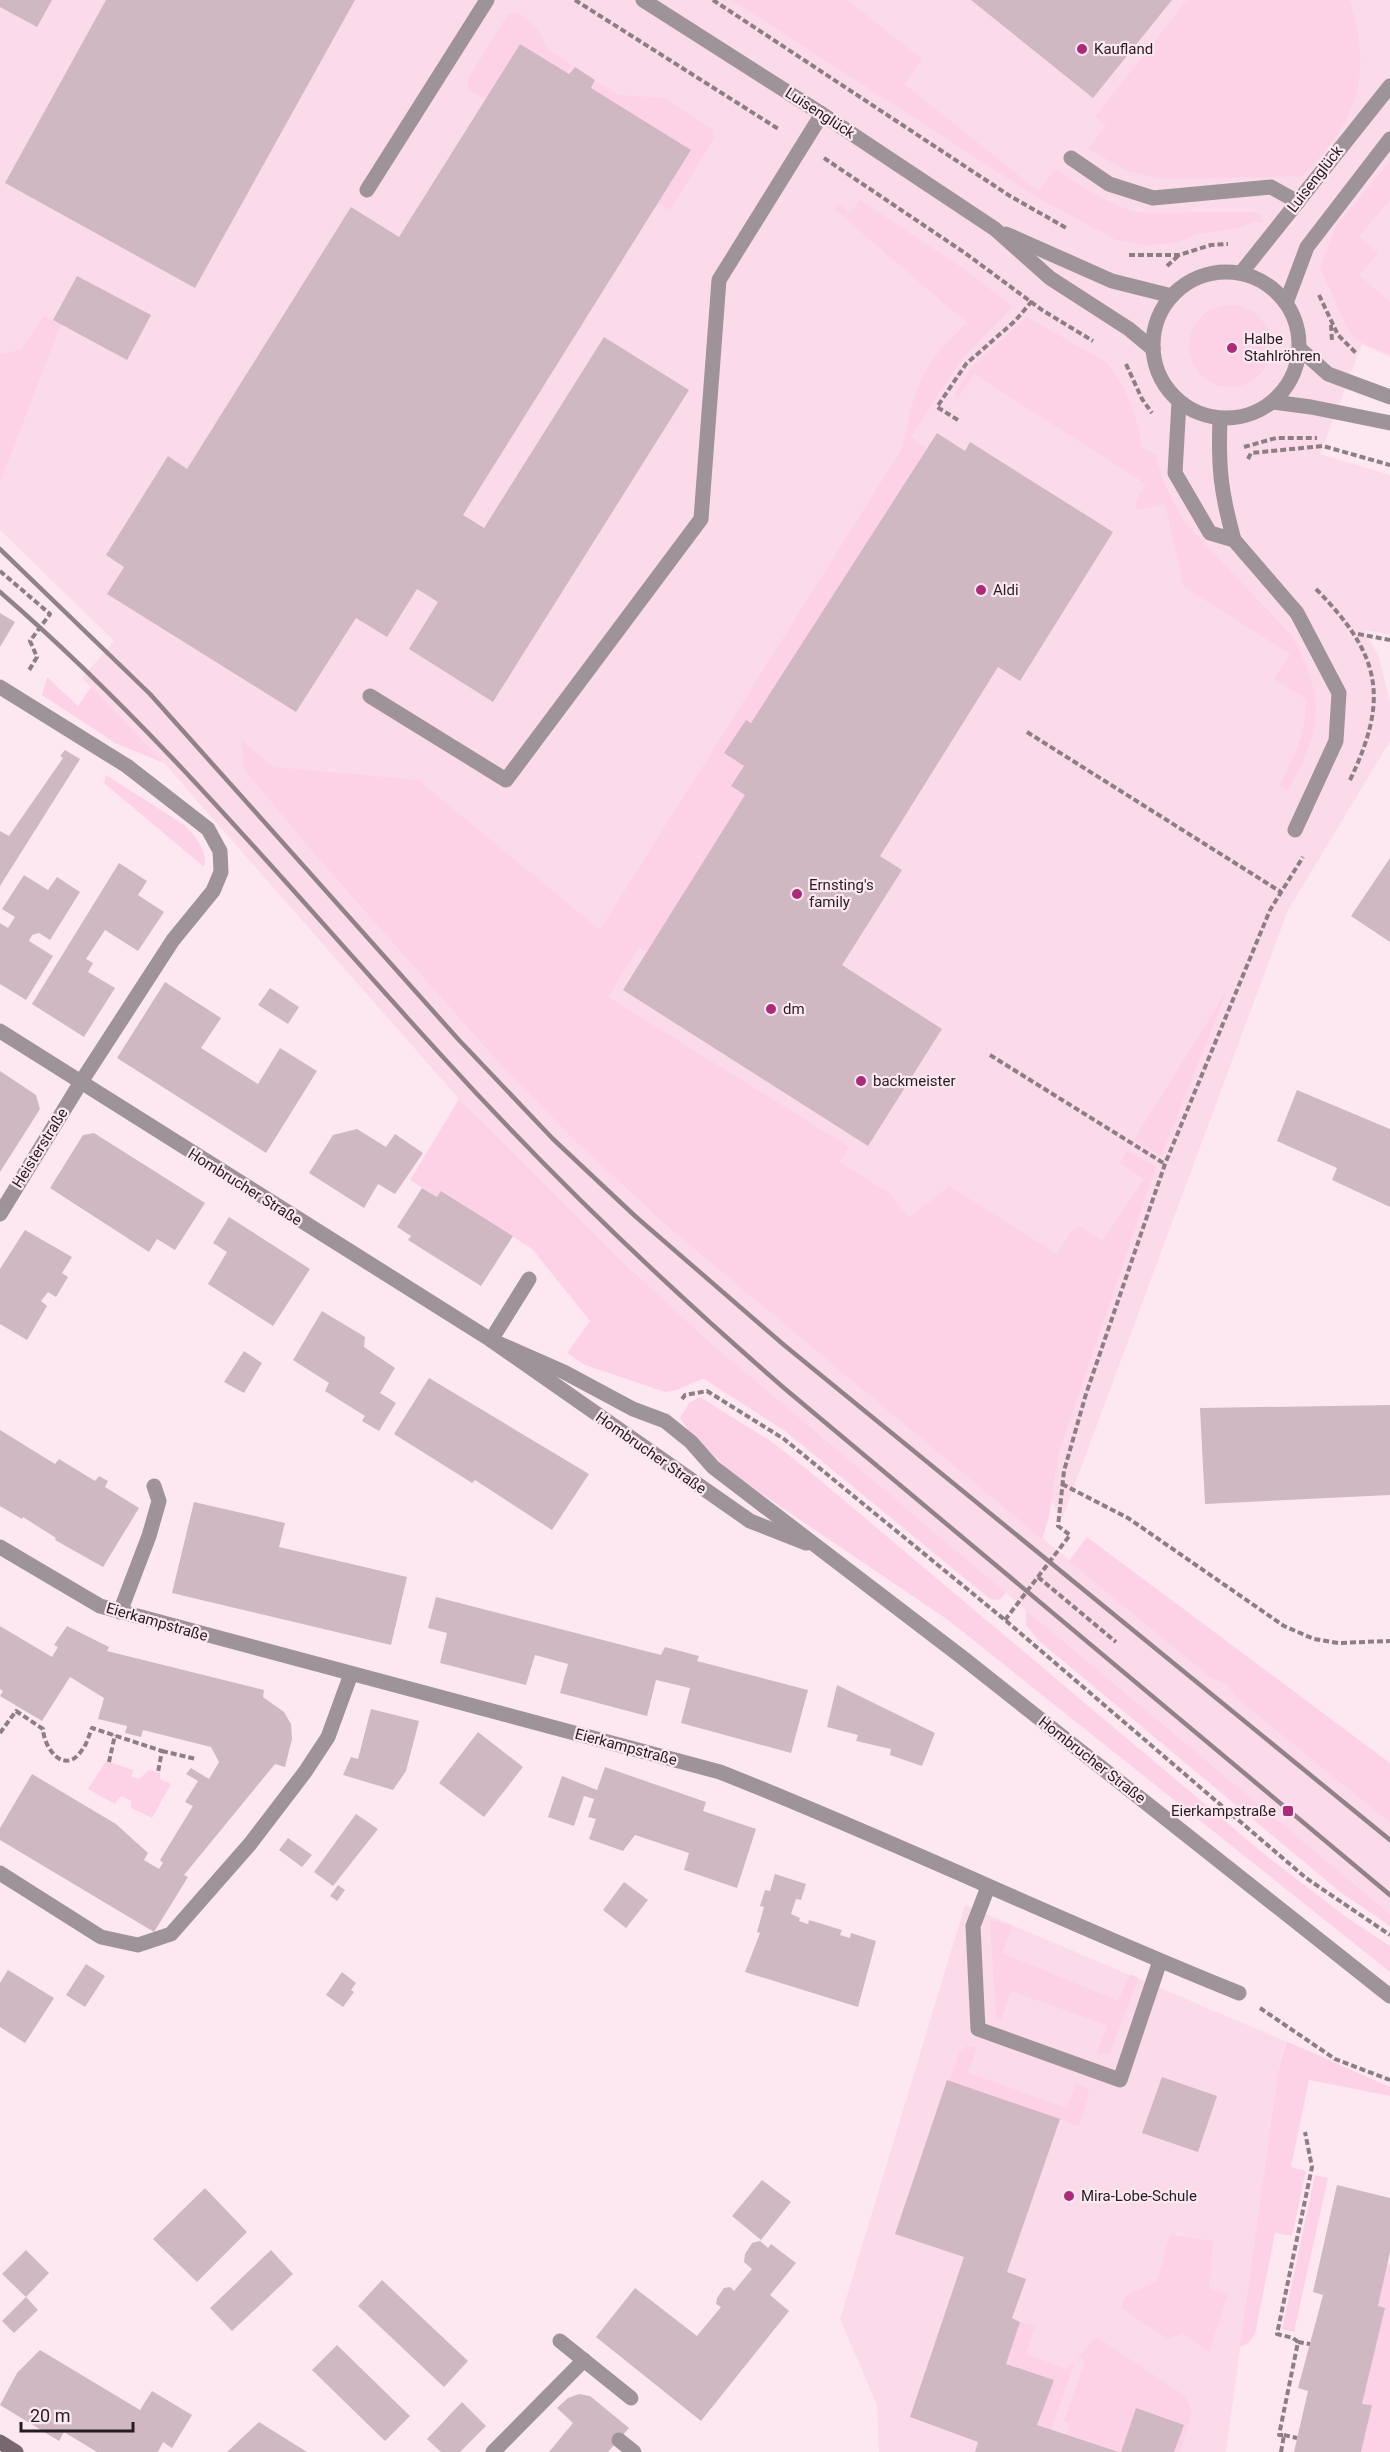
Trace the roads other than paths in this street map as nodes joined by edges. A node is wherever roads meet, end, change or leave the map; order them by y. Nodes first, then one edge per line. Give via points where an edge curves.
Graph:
1 (487, 0) edge
2 (643, 0) edge
3 (1390, 86) edge
4 (822, 114) junction
5 (1390, 140) edge
6 (1071, 158) dead end
7 (367, 190) dead end
8 (1298, 202) junction
9 (994, 229) junction
10 (1241, 273) junction
11 (1172, 296) junction
12 (1286, 303) junction
13 (1152, 349) junction
14 (1300, 349) junction
15 (1390, 397) edge
16 (1179, 402) junction
17 (1273, 402) junction
18 (1220, 419) junction
19 (1390, 423) edge
20 (1234, 540) junction
21 (6, 691) edge
22 (370, 696) dead end
23 (1295, 830) road end
24 (0, 1031) edge
25 (81, 1082) junction
26 (0, 1214) edge
27 (529, 1279) dead end
28 (491, 1340) junction
29 (154, 1486) dead end
30 (0, 1547) edge
31 (820, 1549) junction
32 (120, 1612) junction
33 (351, 1674) junction
34 (0, 1873) edge
35 (988, 1887) junction
36 (1160, 1961) junction
37 (1239, 1993) road end
38 (1390, 1996) edge
39 (560, 2341) dead end
40 (584, 2360) junction
41 (631, 2398) dead end
42 (619, 2440) dead end
43 (0, 2442) edge
44 (16, 2452) edge
45 (493, 2452) edge
46 (634, 2452) edge

1 - 7 street
2 - 4 street, Luisenglück
3 - 8 street, Luisenglück
4 - 9 street, Luisenglück
4 - 22 street via 719,280 701,519 506,780
5 - 12 street via 1307,247
6 - 8 street via 1109,184 1153,198 1271,187
8 - 10 street, Luisenglück
9 - 11 street, Luisenglück via 1112,281
9 - 13 street, Luisenglück via 1050,278 1129,329
10 - 11 street via 1201,276
10 - 12 street via 1263,282
11 - 13 street via 1157,319
12 - 14 street via 1298,328
13 - 16 street via 1163,383
14 - 15 street via 1328,374
14 - 17 street via 1294,375
16 - 18 street
16 - 20 street via 1175,473 1210,533
17 - 18 street via 1258,412
17 - 19 street
18 - 20 street via 1221,494
20 - 23 street via 1297,613 1339,693 1336,741
21 - 25 street, Heisterstraße via 127,766 208,830 218,843 221,858 221,872 213,891 173,940
24 - 25 street, Hombrucher Straße
25 - 26 street, Heisterstraße
25 - 28 street, Hombrucher Straße
27 - 28 street
28 - 31 street, Hombrucher Straße via 750,1521
28 - 31 street, Hombrucher Straße via 665,1421 714,1467
29 - 32 street via 159,1501
30 - 32 street, Eierkampstraße via 100,1606
31 - 38 street, Hombrucher Straße
32 - 33 street, Eierkampstraße
33 - 34 street via 328,1737 305,1772 250,1844 171,1934 138,1945 101,1937
33 - 35 street, Eierkampstraße via 720,1772
35 - 36 street, Eierkampstraße
35 - 36 street via 973,1926 978,2029 1120,2080
36 - 37 street, Eierkampstraße
39 - 40 street
40 - 41 street
40 - 45 street
42 - 46 street
43 - 44 street

